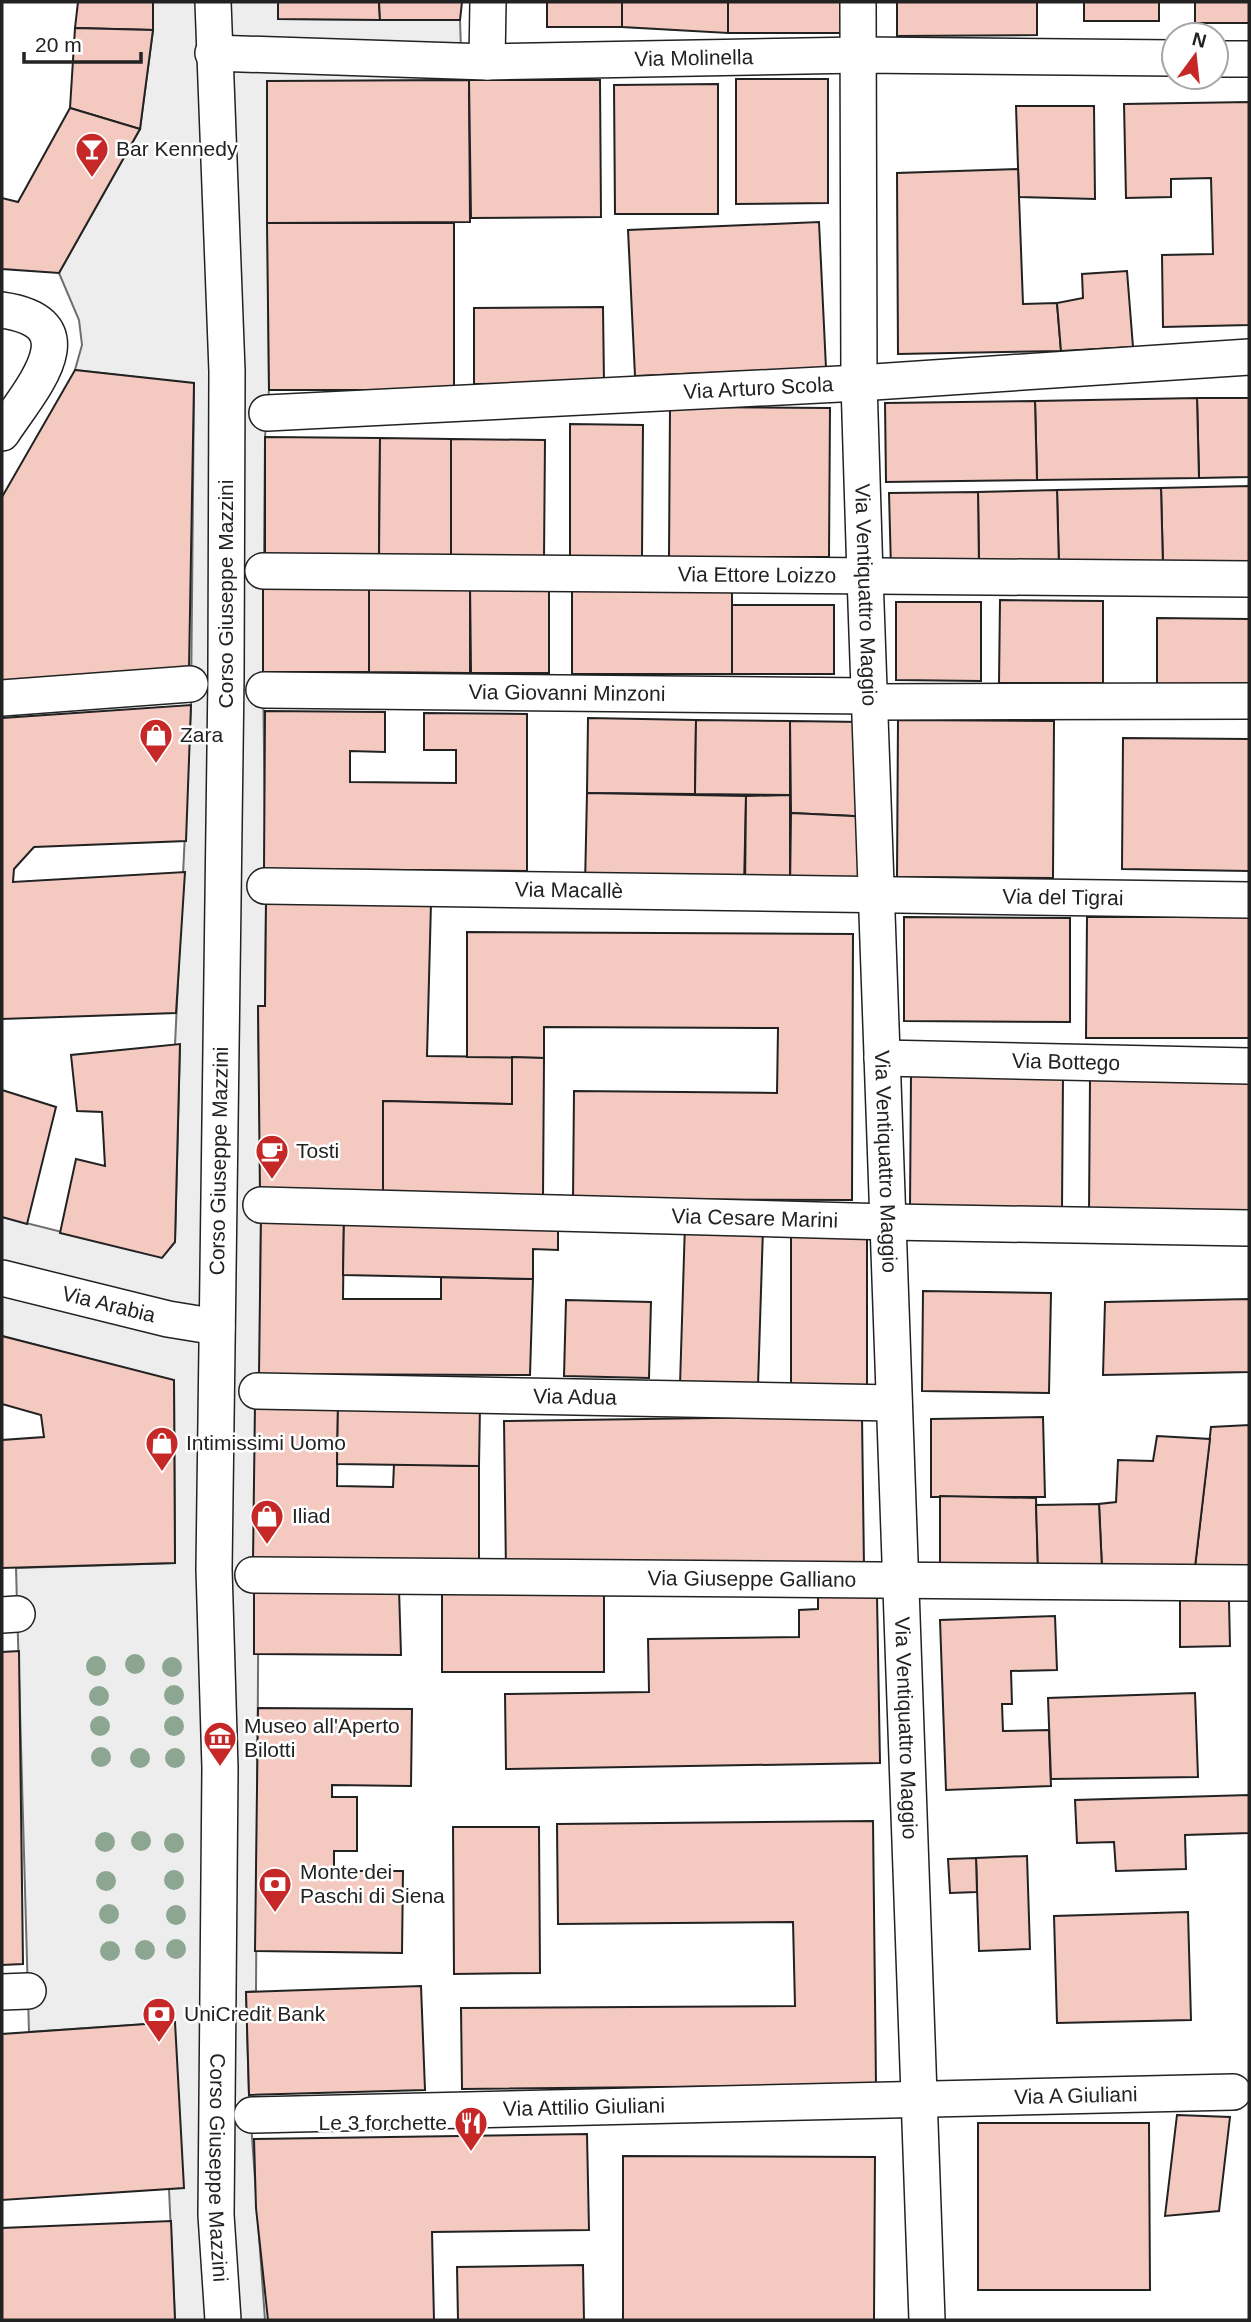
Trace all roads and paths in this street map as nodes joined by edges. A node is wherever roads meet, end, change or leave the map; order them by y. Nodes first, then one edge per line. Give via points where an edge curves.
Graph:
1 (213, 2) edge
2 (488, 2) edge
3 (858, 2) edge
4 (213, 53) junction
5 (860, 55) junction
6 (1160, 58) edge
7 (1230, 59) edge
8 (1249, 59) edge
9 (487, 62) junction
10 (5, 310) edge
11 (1249, 357) edge
12 (859, 383) junction
13 (267, 414) dead end
14 (2, 433) edge
15 (263, 571) dead end
16 (864, 576) junction
17 (1249, 579) edge
18 (190, 684) dead end
19 (264, 690) dead end
20 (2, 698) edge
21 (870, 699) junction
22 (1249, 701) edge
23 (265, 886) dead end
24 (876, 895) junction
25 (1249, 900) edge
26 (882, 1058) junction
27 (1249, 1066) edge
28 (261, 1205) dead end
29 (889, 1222) junction
30 (1249, 1228) edge
31 (2, 1278) edge
32 (217, 1327) junction
33 (257, 1391) dead end
34 (894, 1403) junction
35 (253, 1575) dead end
36 (900, 1582) junction
37 (1249, 1583) edge
38 (1233, 2092) dead end
39 (918, 2101) junction
40 (252, 2115) dead end
41 (223, 2320) edge
42 (927, 2320) edge

1 - 4 street, Corso Giuseppe Mazzini
2 - 9 street
3 - 5 street, Via Ventiquattro Maggio
4 - 9 street, Via Molinella
4 - 32 street, Corso Giuseppe Mazzini via 227,371
5 - 6 street, Via Molinella
5 - 9 street, Via Molinella
5 - 12 street, Via Ventiquattro Maggio
7 - 8 street
10 - 14 street via 35,318 47,330 51,346 47,363
11 - 12 street, Via Arturo Scola
12 - 13 street, Via Arturo Scola
12 - 16 street, Via Ventiquattro Maggio
15 - 16 street, Via Ettore Loizzo
16 - 17 street, Via Ettore Loizzo
16 - 21 street, Via Ventiquattro Maggio
18 - 20 street
19 - 21 street, Via Giovanni Minzoni
21 - 22 street, Via Giovanni Minzoni
21 - 24 street, Via Ventiquattro Maggio
23 - 24 street, Via Macallè
24 - 25 street, Via del Tigrai
24 - 26 street, Via Ventiquattro Maggio
26 - 27 street, Via Bottego
26 - 29 street, Via Ventiquattro Maggio
28 - 29 street, Via Cesare Marini
29 - 30 street, Via Cesare Marini
29 - 34 street, Via Ventiquattro Maggio
31 - 32 street, Via Arabia
32 - 41 street, Corso Giuseppe Mazzini via 216,2214
33 - 34 street, Via Adua
34 - 36 street, Via Ventiquattro Maggio
35 - 36 street, Via Giuseppe Galliano
36 - 37 street, Via Giuseppe Galliano
36 - 39 street, Via Ventiquattro Maggio
38 - 39 street, Via A Giuliani
39 - 40 street, Via Attilio Giuliani
39 - 42 street, Via Ventiquattro Maggio

